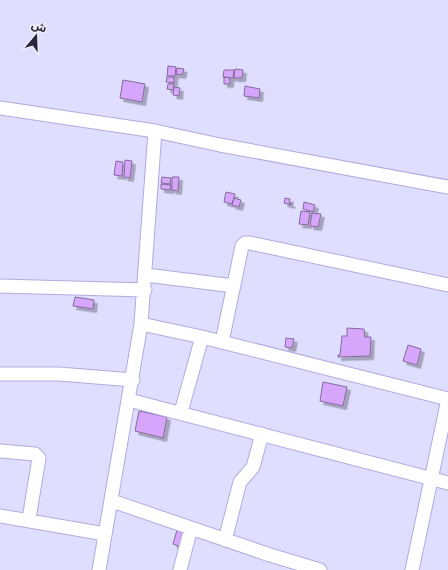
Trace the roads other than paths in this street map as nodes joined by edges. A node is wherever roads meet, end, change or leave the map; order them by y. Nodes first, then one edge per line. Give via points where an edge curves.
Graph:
1 (0, 108) edge
2 (155, 130) junction
3 (448, 187) edge
4 (146, 275) junction
5 (448, 285) edge
6 (0, 286) edge
7 (234, 286) junction
8 (145, 290) junction
9 (142, 324) junction
10 (202, 337) junction
11 (222, 342) junction
12 (0, 374) edge
13 (133, 380) junction
14 (448, 399) edge
15 (129, 400) junction
16 (181, 412) junction
17 (262, 434) junction
18 (0, 451) edge
19 (432, 480) junction
20 (448, 483) edge
21 (112, 501) junction
22 (0, 516) edge
23 (28, 520) junction
24 (191, 528) junction
25 (105, 534) junction
26 (225, 540) junction
27 (99, 570) edge
28 (180, 570) edge
29 (320, 570) edge
30 (412, 570) edge

1 - 2 street
2 - 3 street via 220,145
2 - 4 street
4 - 7 street
4 - 8 street
5 - 7 street via 245,243 242,246
6 - 8 street
7 - 11 street
8 - 9 street
9 - 10 street
9 - 13 street
10 - 11 street
10 - 16 street
11 - 14 street
12 - 13 street via 59,374
13 - 15 street
14 - 19 street
15 - 16 street
15 - 21 street
16 - 17 street
17 - 19 street
17 - 26 street via 253,467 240,482
18 - 23 street via 35,454 39,458
19 - 20 street
19 - 30 street
21 - 24 street
21 - 25 street
22 - 23 street
23 - 25 street
24 - 26 street
24 - 28 street
25 - 27 street
26 - 29 street

